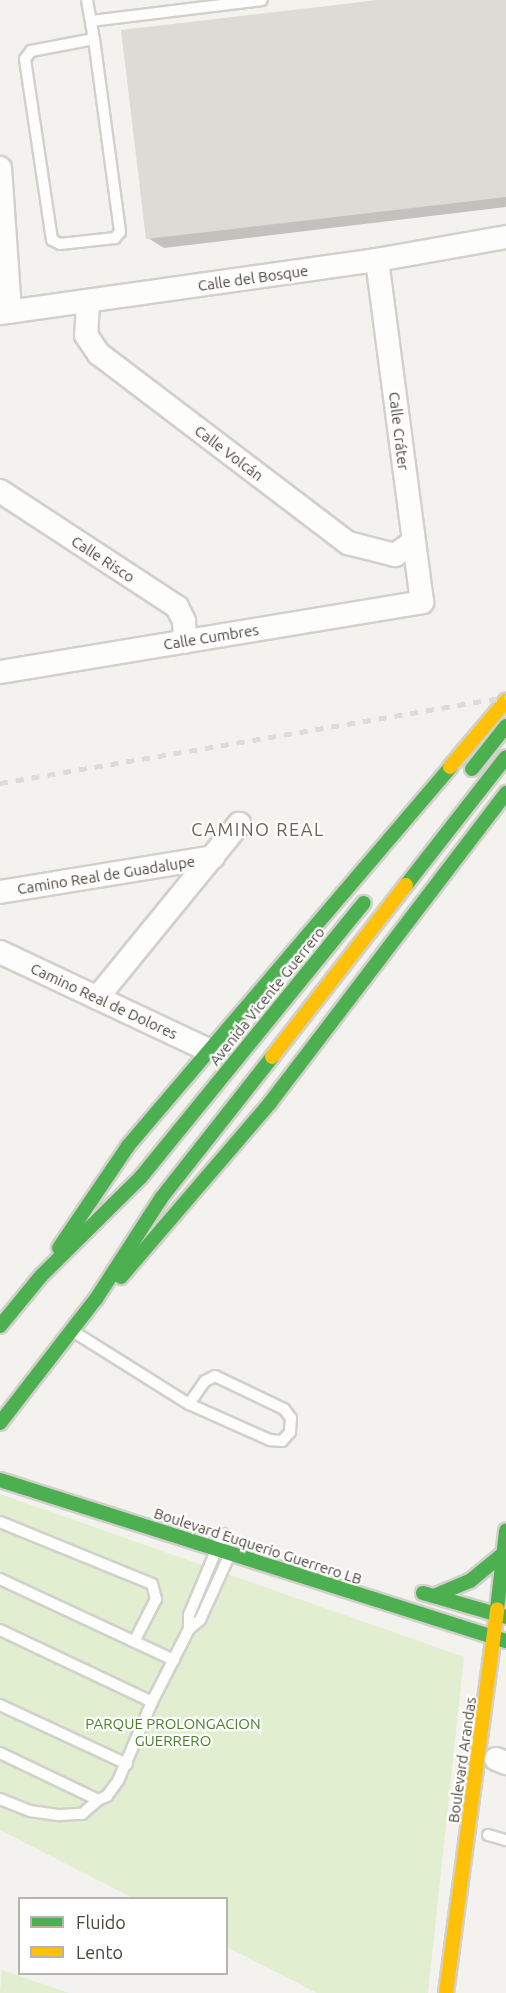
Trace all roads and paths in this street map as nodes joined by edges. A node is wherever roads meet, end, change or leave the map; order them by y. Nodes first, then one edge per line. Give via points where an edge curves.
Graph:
1 (87, 0) edge
2 (262, 0) edge
3 (171, 5) edge
4 (184, 5) edge
5 (91, 21) junction
6 (94, 39) junction
7 (0, 168) edge
8 (506, 237) edge
9 (377, 260) junction
10 (88, 301) junction
11 (5, 313) edge
12 (0, 491) edge
13 (413, 542) junction
14 (422, 602) joint
15 (185, 642) junction
16 (0, 672) edge
17 (506, 701) edge
18 (502, 721) edge
19 (506, 757) edge
20 (462, 782) dead end
21 (506, 793) edge
22 (239, 824) dead end
23 (213, 857) junction
24 (0, 892) edge
25 (372, 892) dead end
26 (0, 952) edge
27 (97, 998) junction
28 (208, 1050) junction
29 (41, 1276) junction
30 (96, 1299) junction
31 (8, 1303) edge
32 (0, 1326) edge
33 (71, 1330) junction
34 (189, 1404) junction
35 (0, 1423) edge
36 (0, 1464) edge
37 (0, 1480) edge
38 (56, 1482) dead end
39 (0, 1522) edge
40 (506, 1531) edge
41 (223, 1534) dead end
42 (215, 1550) junction
43 (502, 1554) junction
44 (230, 1555) junction
45 (0, 1580) edge
46 (412, 1589) dead end
47 (434, 1596) junction
48 (500, 1616) edge
49 (189, 1629) junction
50 (0, 1630) edge
51 (500, 1640) edge
52 (134, 1642) junction
53 (174, 1660) junction
54 (152, 1702) junction
55 (0, 1705) edge
56 (0, 1753) edge
57 (127, 1764) junction
58 (0, 1799) edge
59 (98, 1800) junction
60 (490, 1819) dead end
61 (506, 1840) edge
62 (487, 1841) joint
63 (446, 1993) edge

1 - 5 lane
2 - 4 lane
3 - 4 lane
3 - 5 lane
5 - 6 lane
6 - 6 lane via 31,51 25,59 52,240 60,244 115,238 120,232
7 - 11 street
8 - 9 street, Calle del Bosque
9 - 10 street, Calle del Bosque
9 - 13 street, Calle Cráter
10 - 11 street, Calle del Bosque
10 - 13 street, Calle Volcán via 86,335 99,354 348,543 395,555
12 - 15 street, Calle Risco via 177,608 184,621
13 - 14 street, Calle Cráter
14 - 15 street, Calle Cumbres
15 - 16 street, Calle Cumbres
17 - 18 main road
18 - 20 main road
18 - 28 main road
19 - 30 main road via 162,1197
21 - 30 main road via 270,1103 130,1268
22 - 23 street, Camino Real de Guadalupe
23 - 24 street, Camino Real de Guadalupe
23 - 27 street, Camino Real de Guadalupe
25 - 29 main road, Avenida Vicente Guerrero via 141,1177
26 - 27 street, Camino Real de Dolores
27 - 28 street, Camino Real de Dolores
28 - 29 main road via 128,1146
29 - 31 main road
30 - 33 main road
31 - 32 main road
33 - 34 lane
33 - 35 main road
34 - 34 lane via 270,1440 282,1441 290,1432 291,1418 284,1409 215,1376 205,1381
36 - 38 main road
37 - 42 main road, Boulevard Euquerio Guerrero LB
39 - 52 lane via 152,1584 156,1599
40 - 43 main road, Boulevard Arandas
41 - 42 lane
42 - 44 main road, Boulevard Euquerio Guerrero LB
42 - 49 lane via 189,1615
43 - 47 main road via 470,1581
43 - 48 main road, Boulevard Arandas
44 - 49 lane via 200,1620
44 - 51 main road, Boulevard Euquerio Guerrero LB
45 - 52 lane
46 - 47 main road
47 - 48 main road
48 - 51 main road, Boulevard Arandas
49 - 53 lane
50 - 54 lane
51 - 63 main road, Boulevard Arandas
52 - 53 lane
53 - 54 lane
54 - 57 lane
55 - 57 lane
56 - 59 lane
57 - 59 lane via 107,1796
58 - 59 lane via 30,1811 60,1815 82,1814
60 - 62 main road
61 - 62 lane

